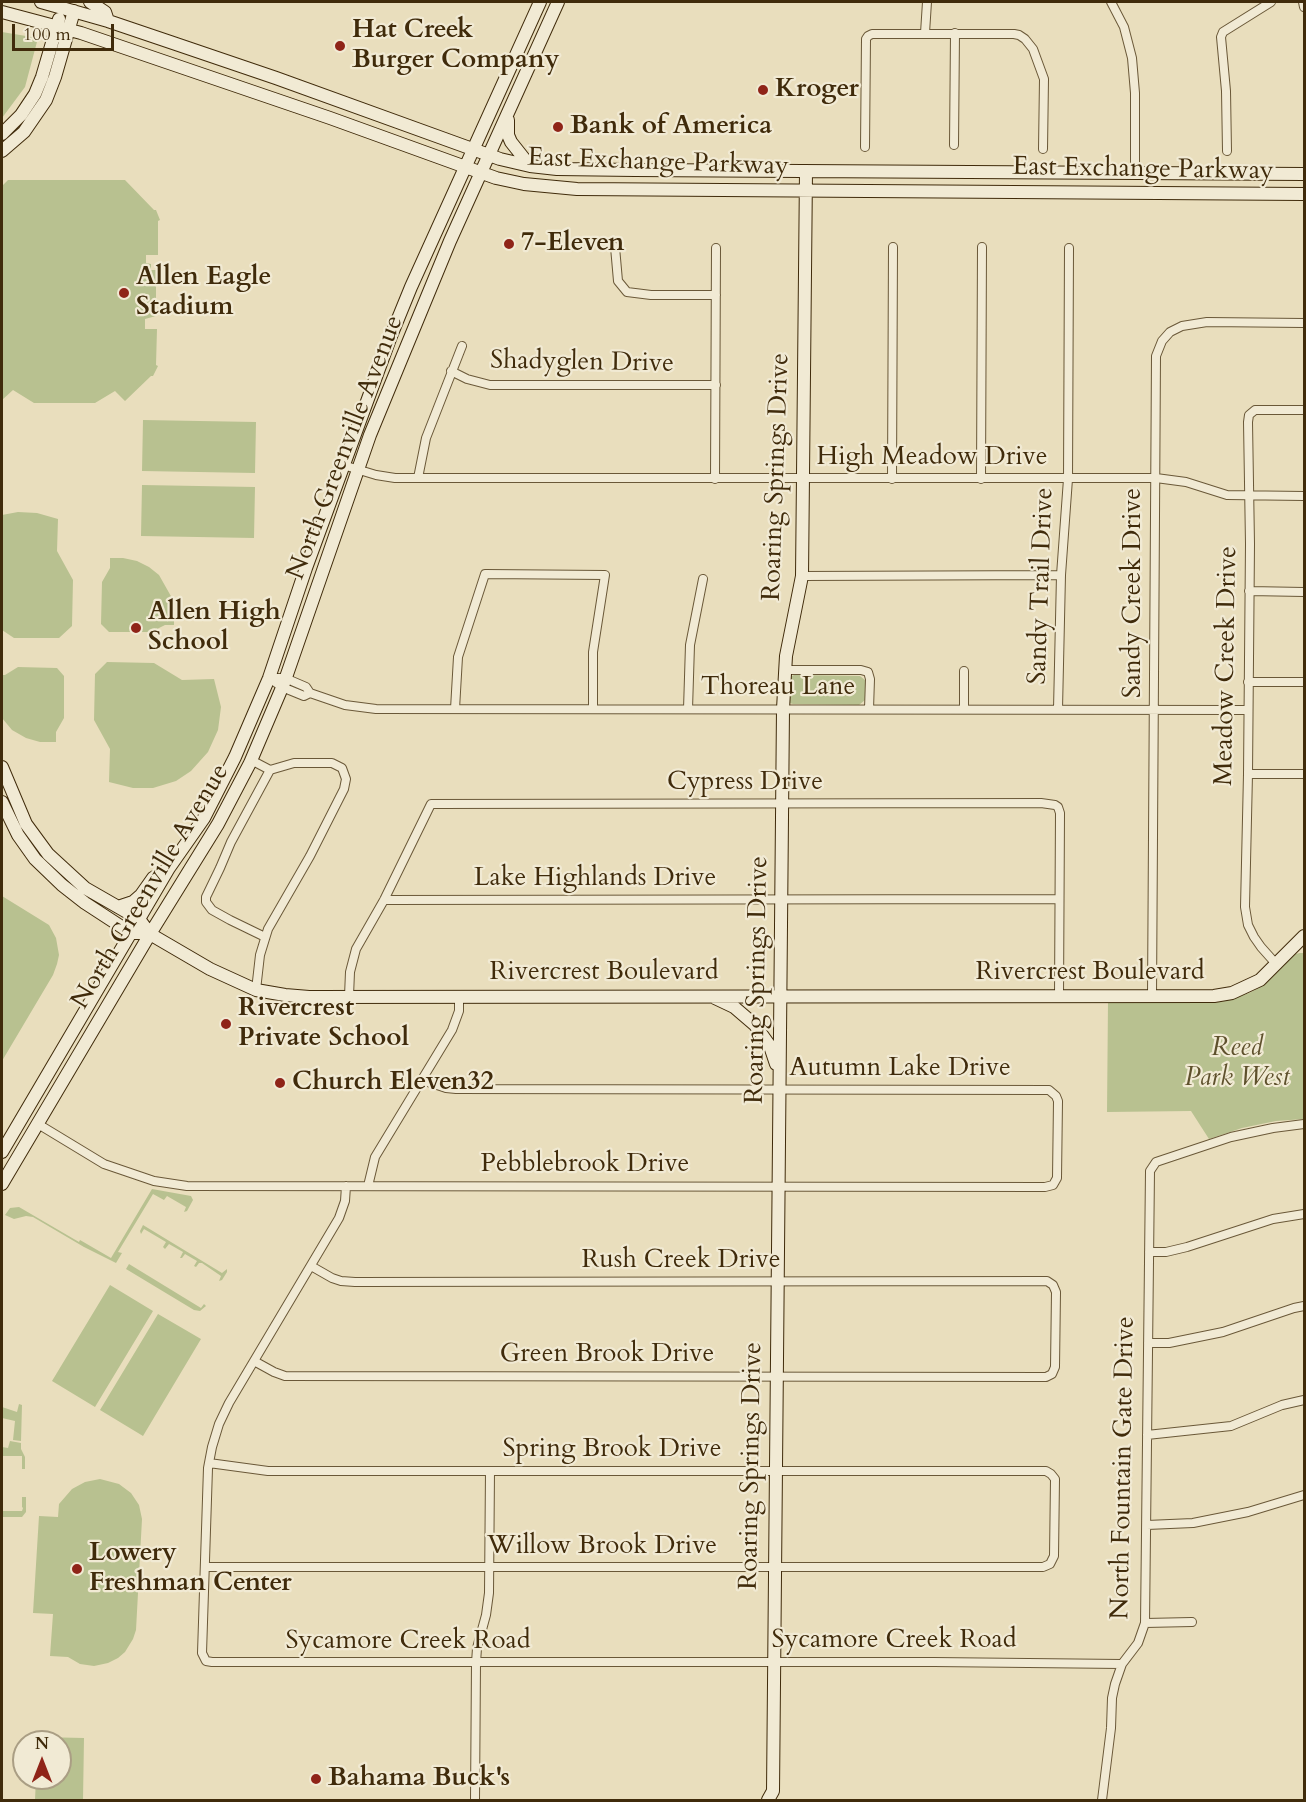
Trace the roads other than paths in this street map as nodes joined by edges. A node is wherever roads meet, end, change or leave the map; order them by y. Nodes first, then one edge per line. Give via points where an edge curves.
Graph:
1 (41, 2) edge
2 (90, 2) edge
3 (540, 2) edge
4 (558, 2) edge
5 (927, 2) edge
6 (1111, 2) edge
7 (1271, 2) edge
8 (1303, 2) edge
9 (1305, 8) edge
10 (68, 9) junction
11 (2, 12) edge
12 (108, 21) junction
13 (63, 27) junction
14 (925, 33) junction
15 (955, 33) junction
16 (276, 78) junction
17 (270, 97) junction
18 (508, 116) junction
19 (2, 134) edge
20 (954, 145) dead end
21 (865, 147) dead end
22 (1043, 148) dead end
23 (473, 149) junction
24 (2, 151) edge
25 (1227, 151) dead end
26 (490, 155) junction
27 (465, 166) junction
28 (530, 166) junction
29 (635, 170) junction
30 (806, 171) junction
31 (482, 172) junction
32 (1134, 173) junction
33 (1305, 174) edge
34 (635, 189) junction
35 (806, 190) junction
36 (1134, 193) junction
37 (1305, 194) edge
38 (615, 246) dead end
39 (893, 247) dead end
40 (982, 247) dead end
41 (716, 248) dead end
42 (1069, 248) dead end
43 (411, 287) junction
44 (428, 295) junction
45 (716, 295) junction
46 (1305, 323) edge
47 (462, 346) dead end
48 (451, 371) junction
49 (716, 385) junction
50 (1305, 410) edge
51 (343, 465) junction
52 (357, 470) junction
53 (418, 478) junction
54 (1156, 478) junction
55 (715, 479) junction
56 (803, 479) junction
57 (892, 479) junction
58 (981, 479) junction
59 (1068, 479) junction
60 (1250, 496) junction
61 (1305, 496) edge
62 (1061, 575) junction
63 (802, 576) junction
64 (703, 579) dead end
65 (1249, 591) junction
66 (1305, 592) edge
67 (784, 670) junction
68 (964, 671) dead end
69 (269, 678) junction
70 (1248, 682) junction
71 (1305, 682) edge
72 (284, 683) junction
73 (454, 709) junction
74 (593, 709) junction
75 (688, 709) junction
76 (783, 709) junction
77 (869, 709) junction
78 (964, 710) junction
79 (1058, 710) junction
80 (1154, 710) junction
81 (1248, 710) junction
82 (251, 760) junction
83 (2, 767) edge
84 (270, 770) junction
85 (1248, 774) junction
86 (1305, 774) edge
87 (2, 802) edge
88 (782, 804) junction
89 (169, 868) junction
90 (1059, 899) junction
91 (384, 900) junction
92 (781, 900) junction
93 (118, 907) junction
94 (139, 920) junction
95 (131, 933) junction
96 (150, 934) junction
97 (265, 936) junction
98 (1305, 936) edge
99 (1277, 965) junction
100 (256, 990) junction
101 (349, 996) junction
102 (459, 996) junction
103 (708, 996) junction
104 (780, 996) junction
105 (1059, 996) junction
106 (1152, 996) junction
107 (779, 1073) junction
108 (422, 1080) junction
109 (779, 1090) junction
110 (1054, 1094) joint
111 (24, 1115) junction
112 (38, 1124) junction
113 (1305, 1124) edge
114 (2, 1152) edge
115 (2, 1184) edge
116 (346, 1186) junction
117 (368, 1186) junction
118 (778, 1187) junction
119 (1305, 1214) edge
120 (1149, 1252) junction
121 (311, 1266) junction
122 (777, 1282) junction
123 (1053, 1285) joint
124 (1305, 1306) edge
125 (1148, 1343) junction
126 (254, 1361) junction
127 (776, 1376) junction
128 (1305, 1400) edge
129 (1147, 1434) junction
130 (209, 1463) junction
131 (490, 1471) junction
132 (775, 1471) junction
133 (1051, 1474) joint
134 (1305, 1495) edge
135 (1147, 1525) junction
136 (205, 1567) junction
137 (490, 1568) junction
138 (774, 1568) junction
139 (1192, 1622) dead end
140 (1145, 1623) junction
141 (773, 1662) junction
142 (476, 1663) junction
143 (1122, 1664) junction
144 (773, 1797) edge
145 (475, 1800) edge
146 (1102, 1800) edge

1 - 10 main road, East Exchange Parkway
2 - 12 main road via 105,12
3 - 23 main road, North Greenville Avenue
4 - 18 main road, North Greenville Avenue
5 - 14 street
6 - 32 street via 1124,27 1132,58
7 - 25 street via 1221,37
8 - 9 street
10 - 12 main road, East Exchange Parkway
10 - 13 main road
11 - 13 main road, East Exchange Parkway
12 - 16 main road, East Exchange Parkway
13 - 17 main road, East Exchange Parkway
13 - 19 main road via 35,94
13 - 24 main road via 53,84 46,100 24,132
14 - 15 street
14 - 21 street via 872,33 866,39
15 - 20 street
15 - 22 street via 1019,35 1033,49 1044,79
16 - 17 main road
16 - 23 main road, East Exchange Parkway
17 - 27 main road, East Exchange Parkway
18 - 26 main road, North Greenville Avenue
18 - 28 main road via 509,139
23 - 26 main road, East Exchange Parkway
23 - 27 main road, North Greenville Avenue
26 - 28 main road, East Exchange Parkway
26 - 31 main road, North Greenville Avenue
27 - 31 main road, East Exchange Parkway
27 - 43 main road, North Greenville Avenue
28 - 29 main road, East Exchange Parkway
29 - 30 main road, East Exchange Parkway
29 - 34 main road
30 - 32 main road, East Exchange Parkway
30 - 35 main road, Roaring Springs Drive
31 - 34 main road, East Exchange Parkway via 541,186
31 - 44 main road, North Greenville Avenue
32 - 33 main road, East Exchange Parkway
32 - 36 main road
34 - 35 main road, East Exchange Parkway
35 - 36 main road, East Exchange Parkway
35 - 56 main road, Roaring Springs Drive
36 - 37 main road, East Exchange Parkway
38 - 45 street via 618,281 627,292 651,296
39 - 57 street
40 - 58 street
41 - 45 street
42 - 59 street, Sandy Trail Drive
43 - 44 main road
43 - 51 main road, North Greenville Avenue
44 - 52 main road, North Greenville Avenue
45 - 49 street
46 - 54 street, Sandy Creek Drive via 1208,322 1170,332 1156,356
47 - 48 street
48 - 49 street, Shadyglen Drive via 480,384 498,386
48 - 53 street via 426,438
49 - 55 street
50 - 60 street, Meadow Creek Drive via 1255,410 1249,415
51 - 52 street, High Meadow Drive
51 - 69 main road, North Greenville Avenue
52 - 53 street, High Meadow Drive via 385,477
52 - 72 main road, North Greenville Avenue
53 - 55 street, High Meadow Drive
54 - 59 street, High Meadow Drive
54 - 60 street, High Meadow Drive via 1186,482 1227,495
54 - 80 street, Sandy Creek Drive
55 - 56 street, High Meadow Drive
56 - 57 street, High Meadow Drive
56 - 63 main road, Roaring Springs Drive
57 - 58 street, High Meadow Drive
58 - 59 street, High Meadow Drive
59 - 62 street, Sandy Trail Drive
60 - 61 street, High Meadow Drive
60 - 65 street, Meadow Creek Drive
62 - 63 street
62 - 79 street, Sandy Trail Drive
63 - 67 main road, Roaring Springs Drive
64 - 75 street via 690,645
65 - 66 street
65 - 70 street, Meadow Creek Drive
67 - 76 main road, Roaring Springs Drive
67 - 77 street via 868,672
68 - 78 street
69 - 72 street, Thoreau Lane
69 - 89 main road, North Greenville Avenue via 209,808
70 - 71 street
70 - 81 street, Meadow Creek Drive
72 - 73 street, Thoreau Lane via 358,707
72 - 82 main road, North Greenville Avenue
73 - 74 street, Thoreau Lane
73 - 74 street via 458,657 485,574 605,575 592,652
74 - 75 street, Thoreau Lane
75 - 76 street, Thoreau Lane
76 - 77 street, Thoreau Lane
76 - 88 main road, Roaring Springs Drive
77 - 78 street, Thoreau Lane
78 - 79 street, Thoreau Lane
79 - 80 street, Thoreau Lane
80 - 81 street, Thoreau Lane
80 - 106 street, Sandy Creek Drive
81 - 85 street, Meadow Creek Drive
82 - 84 street
82 - 96 main road, North Greenville Avenue via 218,824
83 - 93 main road, Rivercrest Boulevard via 26,824 48,854 85,888
84 - 97 street via 206,897 212,910
84 - 97 street via 294,763 329,762 339,765 346,779 310,856
85 - 86 street
85 - 99 street, Meadow Creek Drive via 1245,908 1254,937
87 - 95 main road via 15,831 35,859 85,903
88 - 90 street, Cypress Drive via 1055,805 1060,819
88 - 91 street, Cypress Drive via 431,804
88 - 92 main road, Roaring Springs Drive
89 - 93 main road via 153,878 133,902
89 - 94 main road, North Greenville Avenue
90 - 92 street, Lake Highlands Drive
90 - 105 street
91 - 92 street, Lake Highlands Drive
91 - 101 street via 356,949
92 - 104 main road, Roaring Springs Drive
93 - 94 main road, Rivercrest Boulevard
94 - 95 main road, North Greenville Avenue
94 - 96 main road, Rivercrest Boulevard
95 - 96 main road, Rivercrest Boulevard
95 - 111 main road, North Greenville Avenue
96 - 100 main road, Rivercrest Boulevard
96 - 112 main road, North Greenville Avenue
97 - 100 street
98 - 99 main road, Rivercrest Boulevard
99 - 106 main road, Rivercrest Boulevard via 1260,980 1232,993
100 - 101 main road, Rivercrest Boulevard via 293,996
101 - 102 main road, Rivercrest Boulevard
102 - 103 main road, Rivercrest Boulevard
102 - 108 street via 456,1021
103 - 104 main road, Rivercrest Boulevard
103 - 107 main road via 734,1007 755,1025 770,1046
104 - 105 main road, Rivercrest Boulevard
104 - 107 main road, Roaring Springs Drive
105 - 106 main road, Rivercrest Boulevard
107 - 109 main road, Roaring Springs Drive
108 - 109 street, Autumn Lake Drive via 456,1089
108 - 117 street via 375,1157
109 - 110 street, Autumn Lake Drive via 1046,1090
109 - 118 main road, Roaring Springs Drive
110 - 118 street, Pebblebrook Drive via 1058,1101 1058,1178 1049,1186
111 - 112 main road
111 - 114 main road, North Greenville Avenue
112 - 115 main road, North Greenville Avenue
112 - 116 street, Pebblebrook Drive via 104,1164 162,1183
113 - 120 street, North Fountain Gate Drive via 1231,1137 1153,1164
116 - 117 street, Pebblebrook Drive
116 - 121 street, Sycamore Creek Road via 343,1208
117 - 118 street, Pebblebrook Drive
118 - 122 main road, Roaring Springs Drive
119 - 120 street via 1272,1219 1187,1247
120 - 125 street, North Fountain Gate Drive
121 - 122 street, Rush Creek Drive via 341,1281
121 - 126 street, Sycamore Creek Road
122 - 123 street, Rush Creek Drive via 1047,1281
122 - 127 main road, Roaring Springs Drive
123 - 127 street, Green Brook Drive via 1055,1368 1049,1376
124 - 125 street via 1214,1334
125 - 129 street, North Fountain Gate Drive
126 - 127 street, Green Brook Drive via 285,1376
126 - 130 street, Sycamore Creek Road via 219,1424
127 - 132 main road, Roaring Springs Drive
128 - 129 street via 1231,1426
129 - 135 street, North Fountain Gate Drive
130 - 131 street, Spring Brook Drive via 268,1471
130 - 136 street, Sycamore Creek Road
131 - 132 street, Spring Brook Drive
131 - 137 street
132 - 133 street, Spring Brook Drive
132 - 138 main road, Roaring Springs Drive
133 - 138 street, Willow Brook Drive via 1055,1479 1054,1556 1047,1566
134 - 135 street via 1193,1523
135 - 140 street, North Fountain Gate Drive
136 - 137 street, Willow Brook Drive
136 - 142 street, Sycamore Creek Road via 202,1653 209,1662
137 - 138 street, Willow Brook Drive
137 - 142 street via 488,1608
138 - 141 main road, Roaring Springs Drive
139 - 140 street
140 - 143 street, North Fountain Gate Drive via 1138,1643
141 - 142 street, Sycamore Creek Road
141 - 143 street, Sycamore Creek Road
141 - 144 main road, Roaring Springs Drive
142 - 145 street
143 - 146 street, North Fountain Gate Drive via 1112,1698

